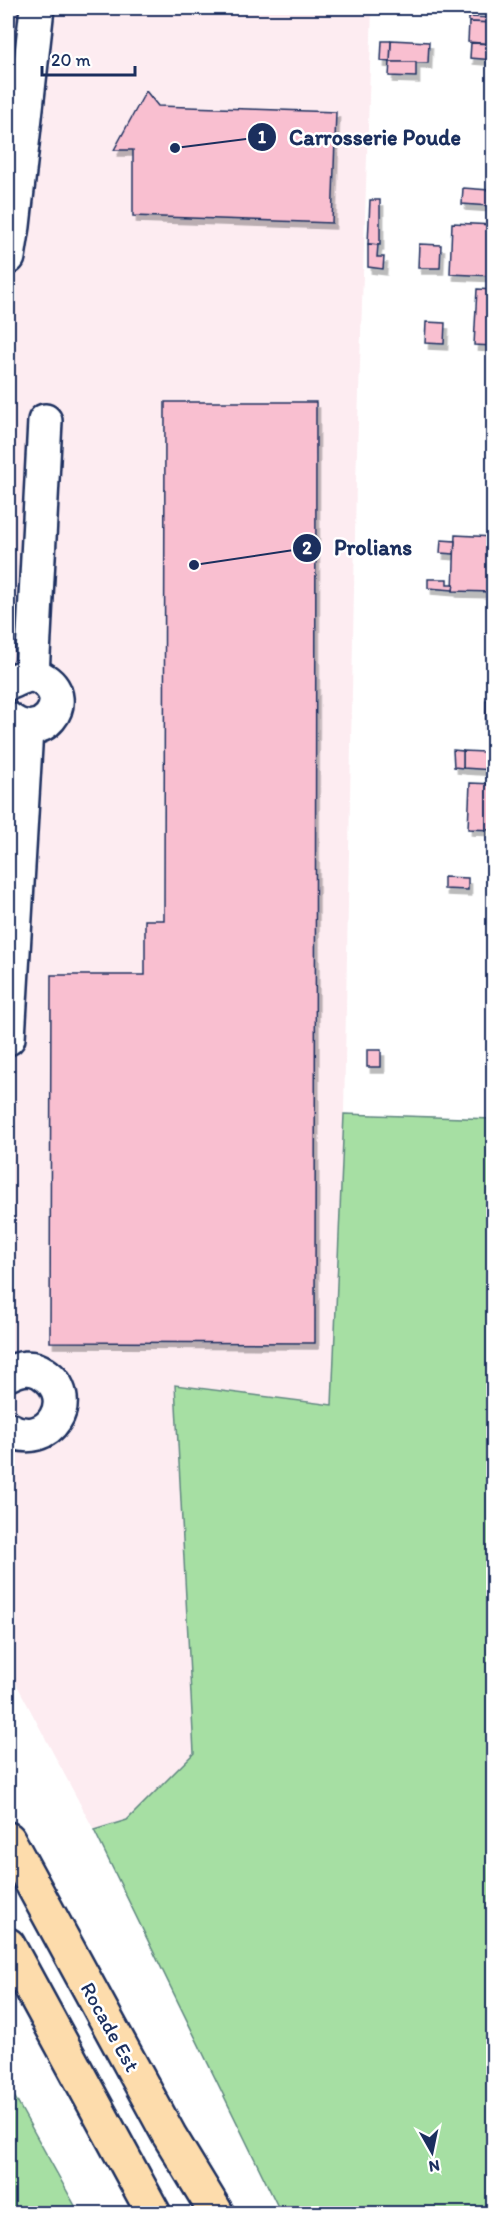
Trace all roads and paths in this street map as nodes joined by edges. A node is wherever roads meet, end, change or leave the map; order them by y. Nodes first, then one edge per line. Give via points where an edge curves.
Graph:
1 (37, 8) edge
2 (8, 257) edge
3 (45, 422) dead end
4 (20, 679) edge
5 (17, 724) edge
6 (9, 990) edge
7 (8, 1038) edge
8 (10, 1366) edge
9 (8, 1429) edge
10 (8, 1839) edge
11 (8, 1945) edge
12 (154, 2214) edge
13 (217, 2214) edge

1 - 2 street
3 - 4 street
4 - 5 street via 42,678 55,694 56,705 46,723 36,728
5 - 6 street
6 - 7 street
8 - 9 street via 39,1370 49,1376 57,1385 60,1408 52,1424 38,1433 26,1435
10 - 13 highway, Rocade Est via 163,2125
11 - 12 highway

